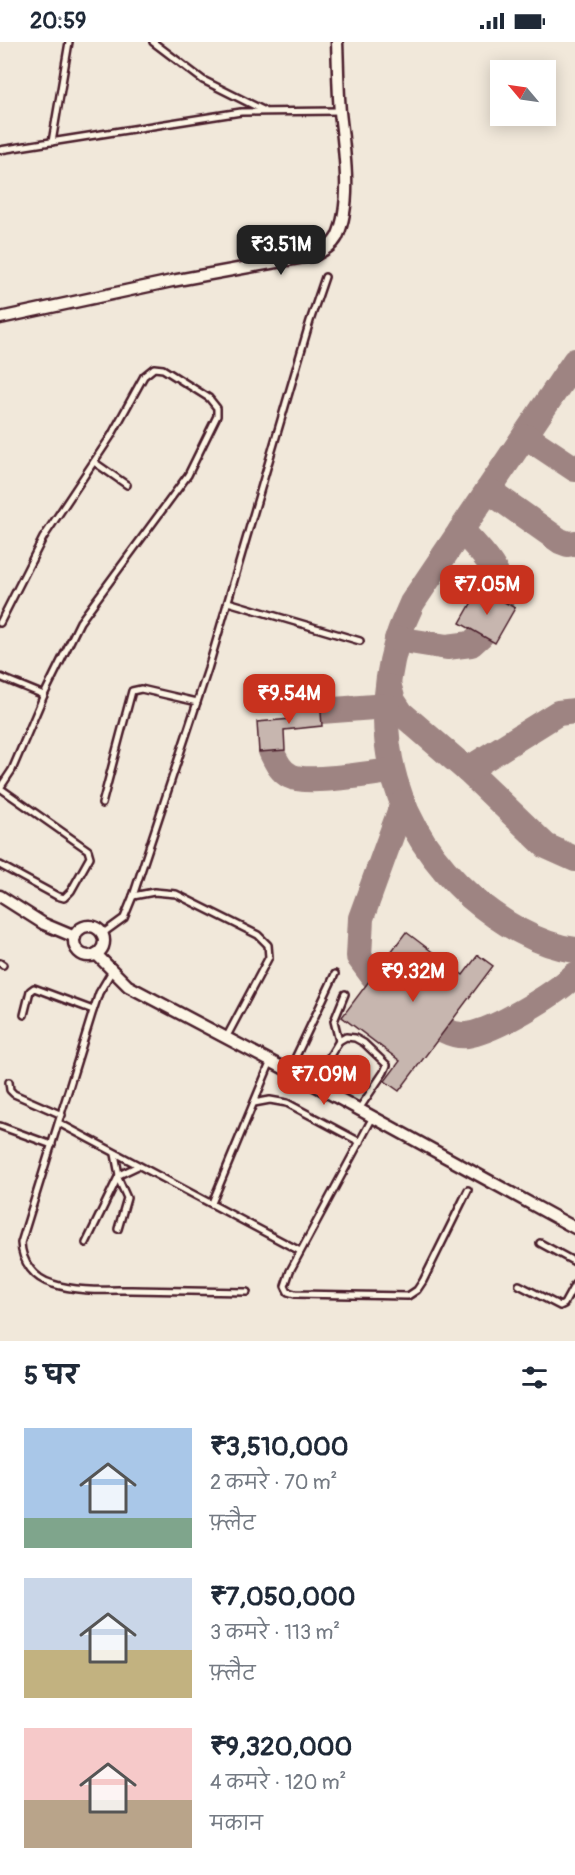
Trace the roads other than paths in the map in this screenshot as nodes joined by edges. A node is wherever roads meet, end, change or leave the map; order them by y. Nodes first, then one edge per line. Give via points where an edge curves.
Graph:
1 (69, 42) edge
2 (153, 42) edge
3 (337, 42) edge
4 (264, 111) junction
5 (340, 111) junction
6 (52, 142) junction
7 (0, 150) edge
8 (325, 277) dead end
9 (0, 318) edge
10 (94, 462) junction
11 (127, 485) dead end
12 (228, 602) junction
13 (0, 623) edge
14 (360, 641) dead end
15 (0, 677) edge
16 (44, 695) junction
17 (197, 702) junction
18 (102, 804) dead end
19 (0, 865) edge
20 (0, 896) edge
21 (134, 896) junction
22 (102, 934) junction
23 (75, 937) junction
24 (96, 954) junction
25 (112, 971) junction
26 (335, 974) dead end
27 (345, 994) dead end
28 (93, 1010) junction
29 (24, 1015) dead end
30 (226, 1038) junction
31 (339, 1041) junction
32 (271, 1061) junction
33 (289, 1071) junction
34 (9, 1082) dead end
35 (313, 1084) junction
36 (255, 1103) junction
37 (359, 1109) junction
38 (62, 1115) junction
39 (373, 1117) junction
40 (59, 1123) junction
41 (0, 1126) edge
42 (360, 1142) junction
43 (52, 1145) junction
44 (114, 1153) junction
45 (138, 1166) junction
46 (119, 1177) junction
47 (468, 1190) dead end
48 (212, 1203) junction
49 (575, 1228) edge
50 (118, 1229) dead end
51 (86, 1243) dead end
52 (540, 1243) dead end
53 (300, 1251) junction
54 (575, 1262) edge
55 (575, 1284) edge
56 (519, 1285) dead end
57 (247, 1292) dead end

1 - 6 lane
2 - 4 lane via 203,80
3 - 5 street
4 - 5 lane
4 - 6 lane
5 - 9 street via 345,201 337,236 327,248 315,255
6 - 7 lane
8 - 12 lane
10 - 11 lane
10 - 13 lane via 43,538
10 - 16 lane via 149,370 163,369 210,398 217,408 217,416 188,475 80,621
12 - 14 lane
12 - 17 lane
15 - 16 lane
16 - 19 lane via 12,770 0,788 88,850 90,857 64,897
17 - 18 lane via 141,689 132,692
17 - 21 lane
20 - 23 street via 44,924
21 - 22 lane via 124,918
21 - 30 lane via 154,892 176,894 258,935 267,945 269,957
22 - 23 street via 87,926
22 - 24 street via 103,945
23 - 24 street via 80,953
24 - 25 street
25 - 28 lane
25 - 30 street via 128,986
26 - 33 lane
27 - 31 lane via 334,1021
28 - 29 lane via 34,988
28 - 38 lane
30 - 32 street
31 - 35 lane
31 - 37 lane via 355,1038 387,1065
32 - 33 street
32 - 36 lane
33 - 35 street
34 - 38 lane via 14,1094
35 - 37 street
36 - 42 lane via 287,1102
36 - 48 lane
37 - 39 street
38 - 40 lane
39 - 42 lane
39 - 49 street
40 - 43 lane
40 - 44 lane
41 - 43 lane
42 - 53 lane
43 - 57 lane via 21,1243 23,1258 40,1278 51,1284 95,1290
44 - 45 lane
44 - 46 lane
45 - 46 lane
45 - 48 lane
46 - 50 lane via 127,1198
46 - 51 lane
47 - 53 lane via 423,1281 408,1296 288,1292 286,1281
48 - 53 lane
52 - 54 lane
55 - 56 lane via 562,1306

